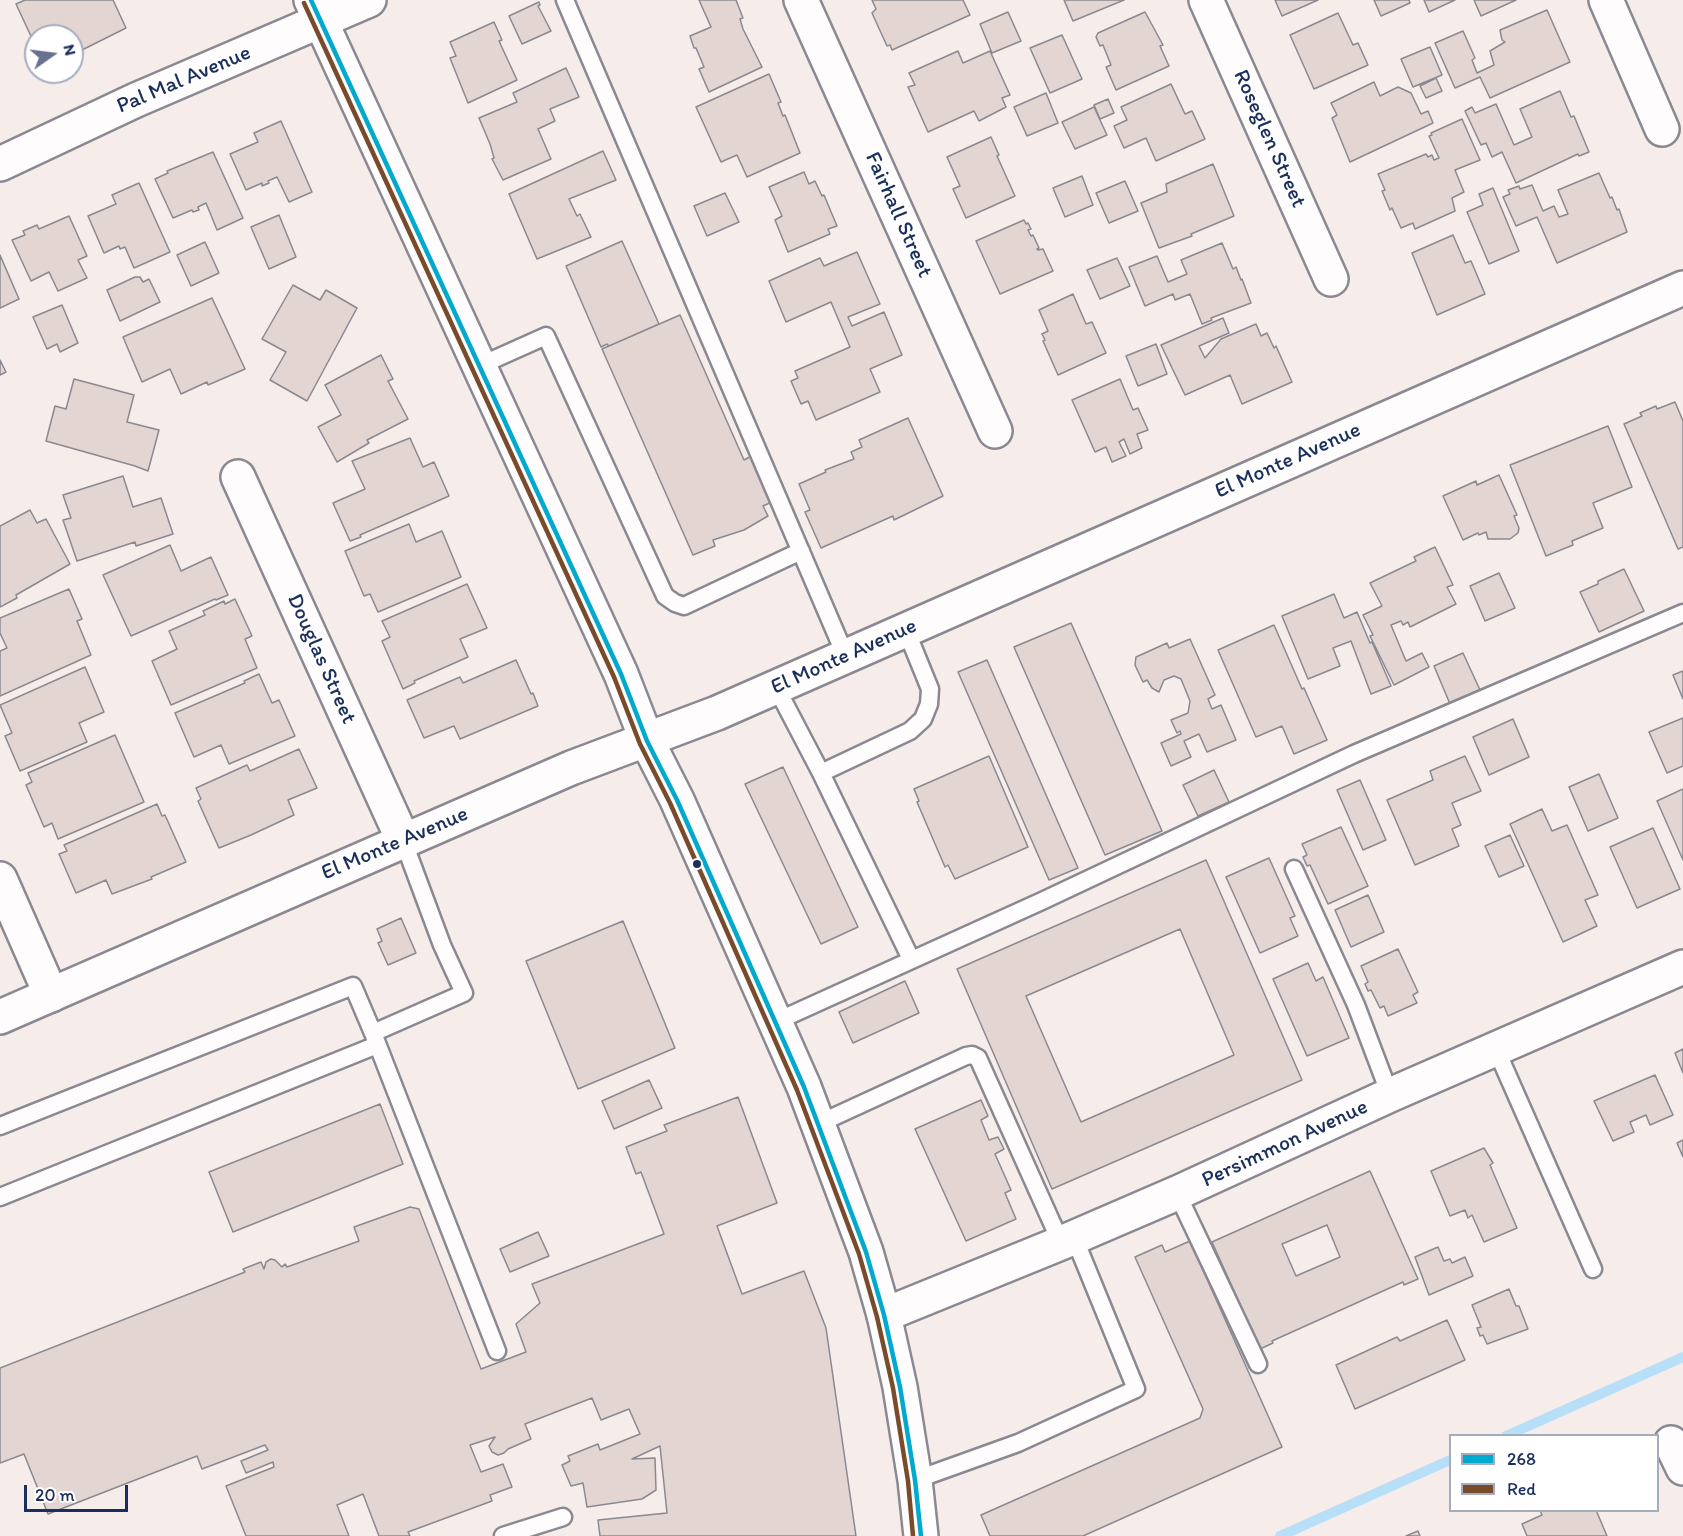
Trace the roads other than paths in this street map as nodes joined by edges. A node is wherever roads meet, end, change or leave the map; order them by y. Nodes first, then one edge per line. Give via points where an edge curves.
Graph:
1 (369, 0) edge
2 (565, 0) edge
3 (801, 0) edge
4 (1206, 0) edge
5 (1606, 0) edge
6 (315, 11) edge
7 (1662, 129) dead end
8 (0, 164) edge
9 (1331, 279) dead end
10 (1683, 288) edge
11 (479, 366) junction
12 (995, 431) dead end
13 (238, 477) dead end
14 (801, 551) junction
15 (1683, 613) edge
16 (906, 630) junction
17 (846, 657) junction
18 (776, 687) junction
19 (647, 741) junction
20 (821, 774) junction
21 (403, 840) junction
22 (1294, 869) dead end
23 (0, 879) edge
24 (911, 959) junction
25 (1683, 968) edge
26 (51, 995) junction
27 (0, 1017) edge
28 (775, 1022) junction
29 (375, 1039) junction
30 (1496, 1049) junction
31 (1390, 1095) junction
32 (818, 1124) junction
33 (0, 1126) edge
34 (1177, 1193) junction
35 (0, 1197) edge
36 (1067, 1240) junction
37 (1593, 1269) dead end
38 (884, 1315) junction
39 (497, 1350) dead end
40 (1258, 1364) dead end
41 (915, 1480) junction
42 (563, 1517) dead end
43 (503, 1536) edge
44 (921, 1536) edge

1 - 6 street, Pal Mal Avenue
2 - 14 lane
3 - 12 street, Fairhall Street
4 - 9 street, Roseglen Street
5 - 7 street
6 - 8 street, Pal Mal Avenue
6 - 11 street
10 - 16 street, El Monte Avenue
11 - 14 lane via 546,336 665,596 675,603 684,606
11 - 19 street via 621,674
13 - 21 street, Douglas Street
14 - 17 lane
15 - 24 lane via 1354,754
16 - 17 street, El Monte Avenue
16 - 20 lane via 930,688 923,719 910,731
17 - 18 street, El Monte Avenue
18 - 19 street, El Monte Avenue
18 - 20 lane
19 - 21 street, El Monte Avenue via 572,768
19 - 28 street
20 - 24 lane
21 - 26 street, El Monte Avenue
21 - 29 lane via 464,993
22 - 31 lane via 1356,1005
23 - 26 street
24 - 28 lane
25 - 30 street, Persimmon Avenue
26 - 27 street, El Monte Avenue
28 - 32 street
29 - 33 lane via 353,986
29 - 35 lane
29 - 39 lane
30 - 31 street, Persimmon Avenue
30 - 37 lane
31 - 34 street, Persimmon Avenue
32 - 36 lane via 972,1055 978,1058
32 - 38 street via 866,1252
34 - 36 street, Persimmon Avenue
34 - 40 lane
36 - 38 street, Persimmon Avenue
36 - 41 lane via 1137,1389 1018,1443
38 - 41 street
41 - 44 street
42 - 43 lane

